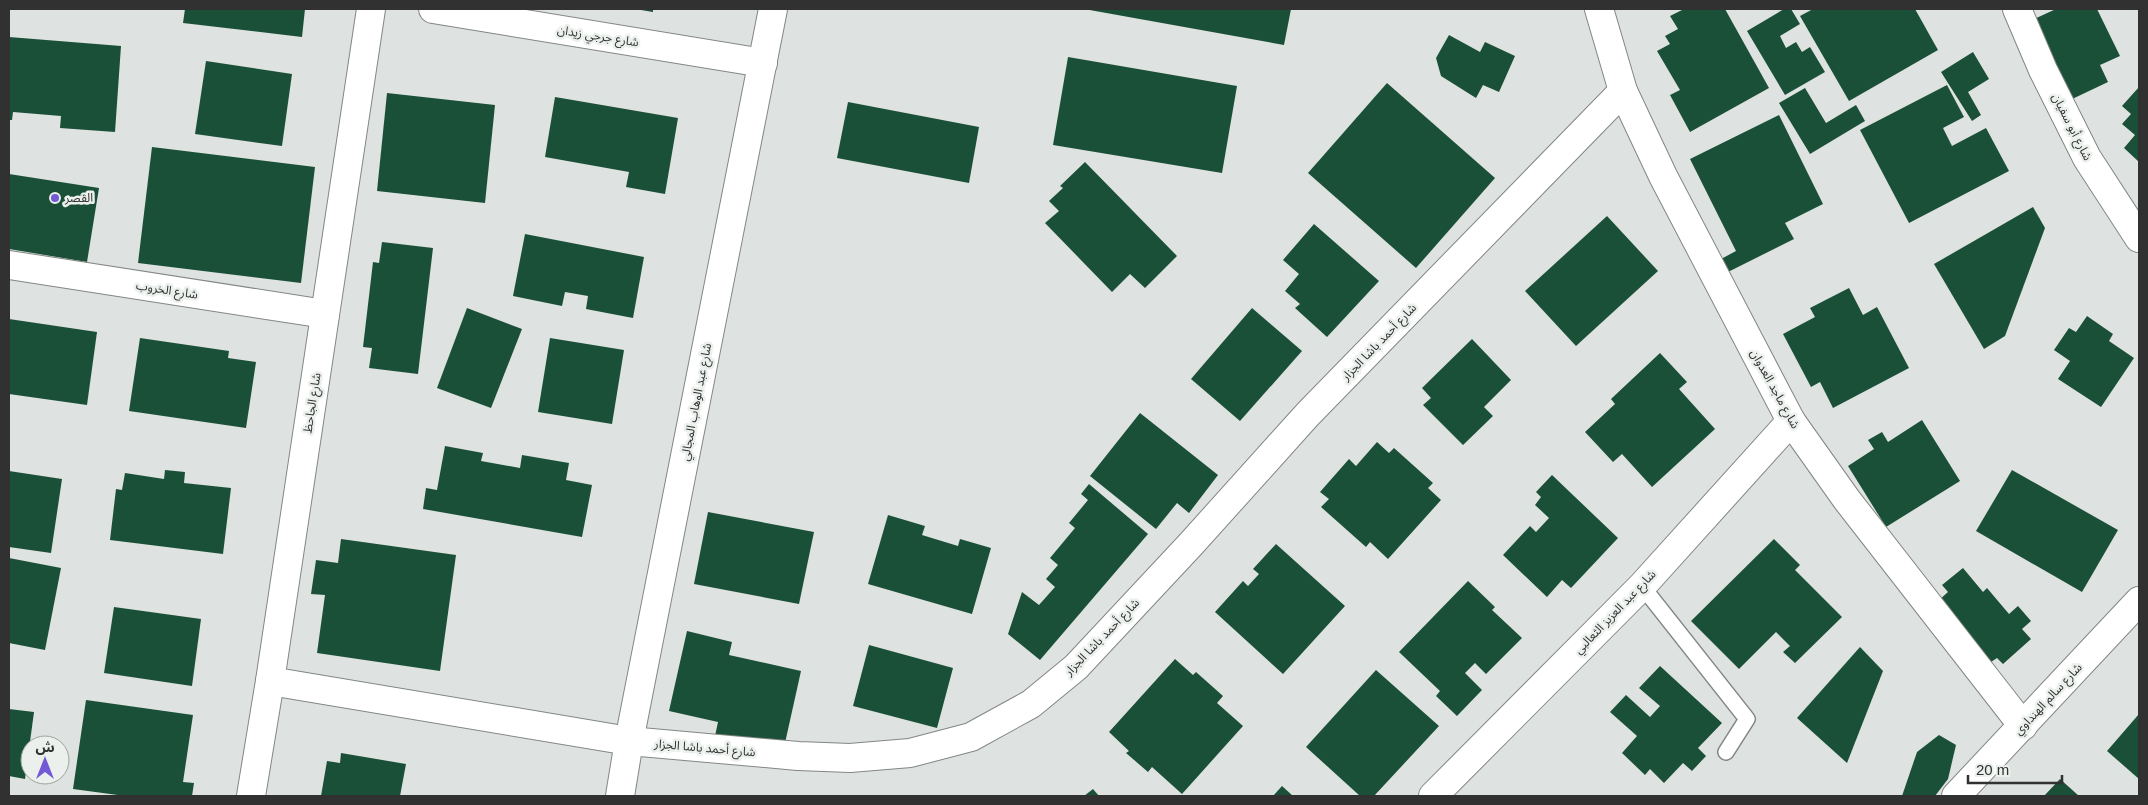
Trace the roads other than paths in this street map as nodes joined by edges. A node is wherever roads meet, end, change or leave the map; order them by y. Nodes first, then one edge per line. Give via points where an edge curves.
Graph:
1 (371, 9) edge
2 (433, 9) edge
3 (773, 9) edge
4 (1599, 9) edge
5 (2017, 9) edge
6 (763, 63) junction
7 (1623, 91) junction
8 (2136, 226) edge
9 (9, 265) edge
10 (326, 314) junction
11 (1791, 421) junction
12 (1642, 586) junction
13 (2139, 601) edge
14 (270, 681) junction
15 (2023, 726) junction
16 (629, 741) junction
17 (1726, 752) dead end
18 (1437, 795) edge
19 (251, 796) edge
20 (620, 796) edge
21 (1956, 796) edge

1 - 10 street, شارع الجاحظ
2 - 6 street, شارع جرجي زيدان
3 - 6 street, شارع عبد الوهاب المجالي
4 - 7 street, شارع ماجد العدوان
5 - 8 street, شارع أبو سفيان via 2087,158
6 - 16 street, شارع عبد الوهاب المجالي
7 - 11 street, شارع ماجد العدوان via 1663,176
7 - 16 street, شارع أحمد باشا الجزار via 1308,414 1076,667 1031,704 971,736 910,753 850,758 798,756
9 - 10 street, شارع الخروب
10 - 14 street, شارع الجاحظ
11 - 12 street, شارع عبد العزيز الثعالبي
11 - 15 street, شارع ماجد العدوان via 1847,500
12 - 17 lane via 1747,719
12 - 18 street, شارع عبد العزيز الثعالبي
13 - 15 street, شارع سالم الهنداوي
14 - 16 street, شارع أحمد باشا الجزار
14 - 19 street, شارع الجاحظ
15 - 21 street, شارع سالم الهنداوي
16 - 20 street, شارع عبد الوهاب المجالي

